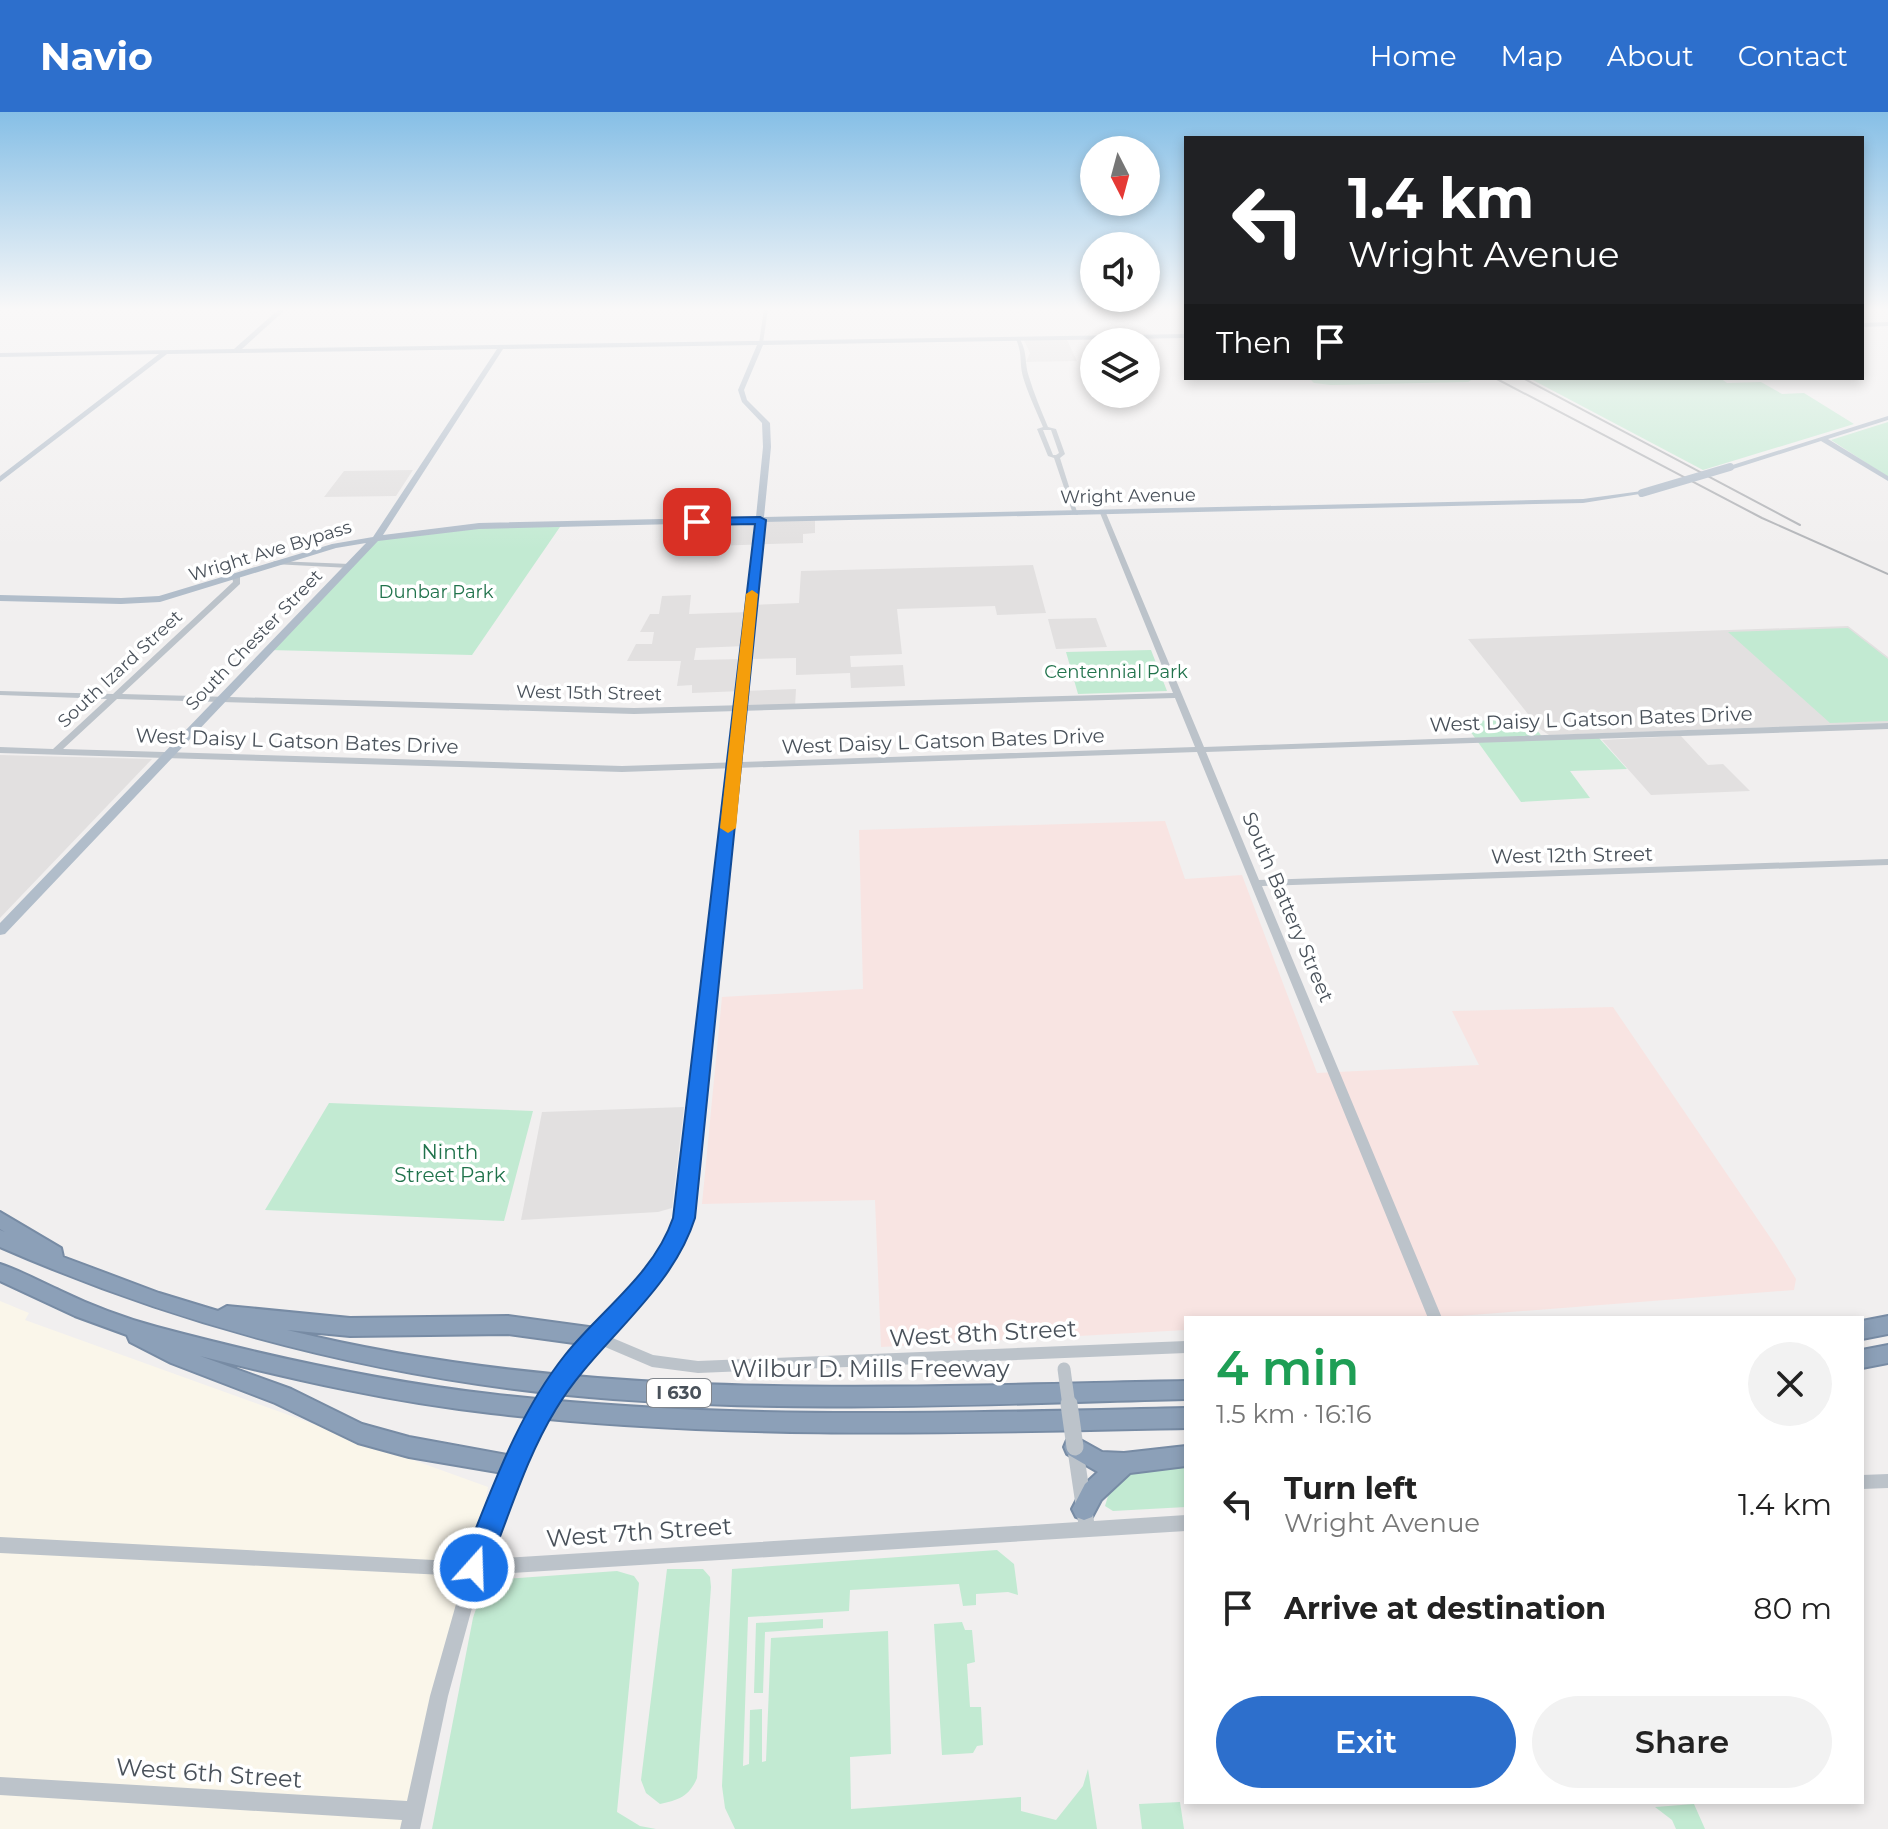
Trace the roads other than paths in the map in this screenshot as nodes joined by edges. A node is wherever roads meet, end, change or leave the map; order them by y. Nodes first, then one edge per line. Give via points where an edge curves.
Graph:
1 (118, 389) edge
2 (473, 389) edge
3 (741, 389) edge
4 (1032, 389) edge
5 (1888, 418) edge
6 (1046, 428) junction
7 (1821, 438) junction
8 (1057, 457) junction
9 (1888, 479) edge
10 (0, 480) edge
11 (1103, 513) junction
12 (1076, 514) junction
13 (760, 520) junction
14 (427, 530) joint
15 (376, 538) junction
16 (275, 563) junction
17 (350, 566) junction
18 (236, 576) junction
19 (0, 598) edge
20 (0, 693) edge
21 (1177, 695) junction
22 (116, 696) junction
23 (222, 699) junction
24 (740, 708) junction
25 (1888, 726) edge
26 (0, 750) edge
27 (1199, 750) junction
28 (55, 752) junction
29 (169, 755) junction
30 (735, 766) junction
31 (1888, 862) edge
32 (1257, 883) junction
33 (0, 931) edge
34 (0, 1219) edge
35 (0, 1238) edge
36 (4, 1275) edge
37 (86, 1275) junction
38 (181, 1309) junction
39 (96, 1316) junction
40 (1434, 1316) edge
41 (1888, 1324) edge
42 (1864, 1328) edge
43 (596, 1337) junction
44 (1184, 1347) edge
45 (1062, 1351) junction
46 (1888, 1354) edge
47 (1864, 1359) edge
48 (1184, 1390) edge
49 (1184, 1418) edge
50 (1075, 1447) junction
51 (519, 1455) junction
52 (1184, 1456) edge
53 (1124, 1463) junction
54 (1888, 1481) edge
55 (1864, 1482) edge
56 (1086, 1519) junction
57 (1184, 1523) edge
58 (0, 1545) edge
59 (474, 1568) junction
60 (0, 1786) edge
61 (412, 1820) edge

1 - 10 main road
2 - 15 main road, South Chester Street
3 - 13 main road via 744,401 767,426
4 - 6 street
5 - 7 main road, Wright Avenue
6 - 8 street via 1053,429 1062,454
6 - 8 street via 1040,429 1051,456
7 - 9 main road
7 - 11 main road, Wright Avenue, bridge via 1642,493 1583,501
8 - 12 street
11 - 12 main road, Wright Avenue
11 - 21 street, South Battery Street
12 - 13 main road, Wright Avenue
13 - 14 main road, Wright Avenue
13 - 24 main road
14 - 15 main road, Wright Ave Bypass
15 - 16 main road, Wright Ave Bypass
15 - 17 main road, South Chester Street
16 - 17 street
16 - 18 main road, Wright Ave Bypass
17 - 23 main road, South Chester Street
18 - 19 main road, Wright Ave Bypass via 170,597
18 - 22 street, South Izard Street via 237,582
20 - 22 street, West 15th Street
21 - 24 street, West 15th Street
21 - 27 street, South Battery Street
22 - 23 street, West 15th Street
22 - 28 street, South Izard Street
23 - 24 street, West 15th Street via 634,711
23 - 29 main road, South Chester Street
24 - 30 main road
25 - 27 street, West Daisy L Gatson Bates Drive
26 - 28 street, West Daisy L Gatson Bates Drive
27 - 30 street, West Daisy L Gatson Bates Drive
27 - 32 street, South Battery Street
28 - 29 street, West Daisy L Gatson Bates Drive
29 - 30 street, West Daisy L Gatson Bates Drive via 609,769
29 - 33 main road, South Chester Street
30 - 43 main road via 684,1218 660,1266
31 - 32 street, West 12th Street
32 - 40 street, South Battery Street
34 - 37 highway
35 - 37 highway, Wilbur D. Mills Freeway / I 630
36 - 39 highway, I 630
37 - 38 highway, Wilbur D. Mills Freeway / I 630
38 - 43 highway via 309,1325 508,1325
38 - 48 highway, Wilbur D. Mills Freeway / I 630 via 362,1356 608,1389 788,1396
39 - 49 highway, I 630 via 321,1377 592,1416 786,1424
39 - 51 highway via 358,1433 409,1447
41 - 42 highway
43 - 45 street, West 8th Street via 652,1361 684,1367
43 - 51 main road, bridge via 547,1401
44 - 45 street, West 8th Street
45 - 50 street, bridge
46 - 47 highway
50 - 53 highway via 1098,1462
50 - 56 street
51 - 59 street
52 - 53 highway
53 - 56 highway via 1093,1492
54 - 55 street
56 - 57 street, West 7th Street
56 - 59 street, West 7th Street
58 - 59 street, West 7th Street
59 - 61 street
60 - 61 street, West 6th Street

